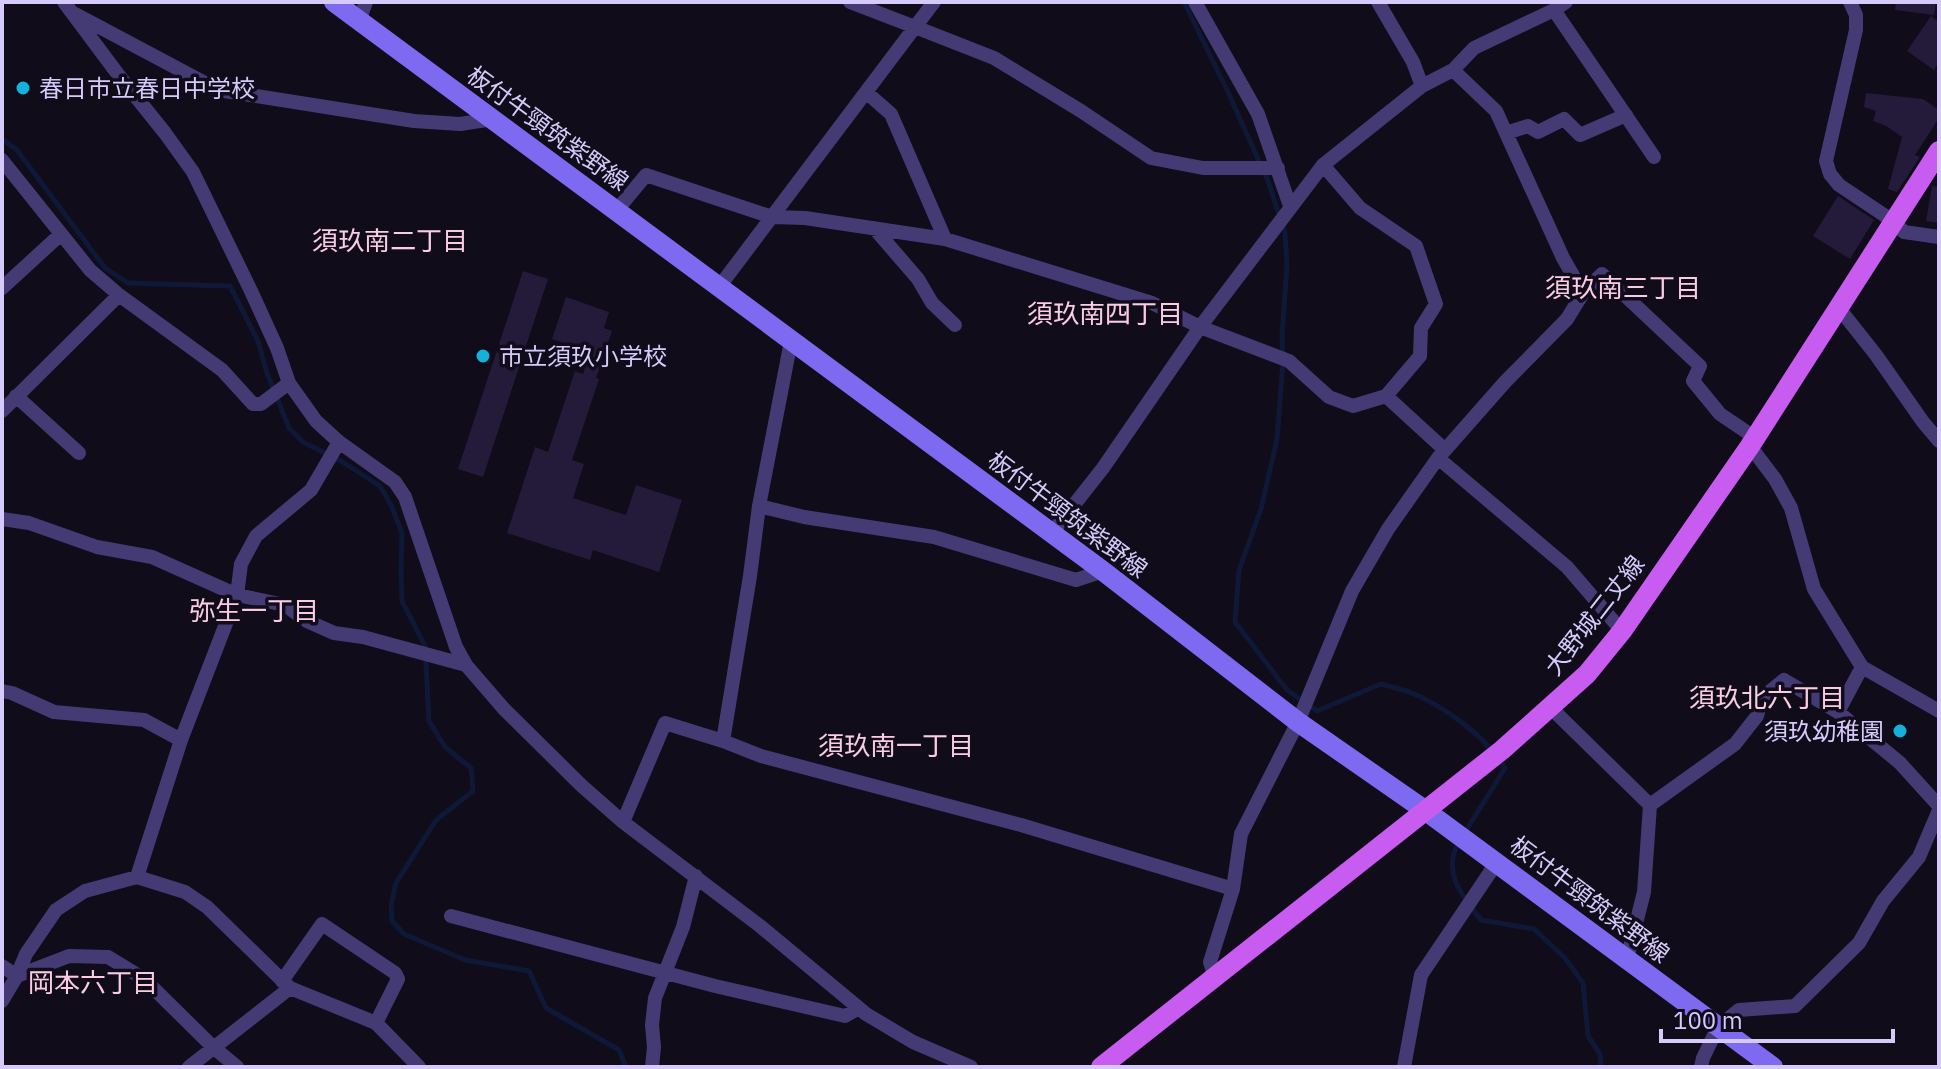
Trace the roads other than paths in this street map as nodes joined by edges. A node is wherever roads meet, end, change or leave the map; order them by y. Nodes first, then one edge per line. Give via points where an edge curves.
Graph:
1 (334, 2) edge
2 (850, 2) edge
3 (934, 2) edge
4 (1195, 2) edge
5 (1378, 2) edge
6 (1850, 2) edge
7 (1560, 6) edge
8 (68, 7) edge
9 (362, 11) edge
10 (915, 27) junction
11 (1453, 70) junction
12 (1422, 86) junction
13 (866, 92) junction
14 (1626, 115) junction
15 (493, 119) junction
16 (1506, 133) junction
17 (1939, 151) edge
18 (1654, 157) dead end
19 (2, 160) edge
20 (1323, 165) junction
21 (1278, 168) junction
22 (1290, 206) junction
23 (617, 210) junction
24 (772, 217) junction
25 (1893, 221) junction
26 (874, 228) junction
27 (61, 234) junction
28 (1939, 237) edge
29 (945, 239) junction
30 (719, 287) junction
31 (2, 288) edge
32 (1583, 293) junction
33 (119, 295) junction
34 (1838, 307) junction
35 (955, 325) dead end
36 (1200, 327) junction
37 (791, 341) junction
38 (285, 387) junction
39 (16, 396) junction
40 (1386, 396) junction
41 (2, 411) edge
42 (1752, 441) junction
43 (1939, 441) edge
44 (339, 442) junction
45 (79, 453) dead end
46 (1442, 454) junction
47 (759, 506) junction
48 (2, 519) edge
49 (1051, 534) junction
50 (1103, 571) junction
51 (237, 595) junction
52 (1622, 631) junction
53 (466, 665) junction
54 (1862, 667) junction
55 (2, 691) edge
56 (1551, 708) junction
57 (1939, 711) edge
58 (1838, 712) junction
59 (1298, 722) junction
60 (181, 740) junction
61 (723, 741) junction
62 (1650, 805) junction
63 (1939, 808) edge
64 (1426, 811) junction
65 (623, 822) junction
66 (1497, 862) junction
67 (696, 876) junction
68 (137, 877) junction
69 (1233, 889) junction
70 (451, 916) dead end
71 (1627, 959) junction
72 (2, 966) edge
73 (665, 972) junction
74 (17, 976) junction
75 (1215, 978) junction
76 (286, 984) junction
77 (2, 1001) edge
78 (859, 1008) junction
79 (376, 1023) junction
80 (1718, 1027) junction
81 (213, 1047) junction
82 (416, 1066) edge
83 (189, 1067) edge
84 (237, 1067) edge
85 (652, 1067) edge
86 (971, 1067) edge
87 (1101, 1067) edge
88 (1404, 1067) edge
89 (1701, 1067) edge
90 (1773, 1067) edge

1 - 9 main road, 板付牛頸筑紫野線
2 - 10 street
3 - 10 street
4 - 21 street via 1258,114
5 - 12 street
6 - 25 street via 1856,30 1826,161 1839,185
7 - 11 street via 1474,48
7 - 14 street
8 - 15 street via 218,90 414,121 460,124
8 - 38 street via 193,172 277,348
9 - 15 main road, 板付牛頸筑紫野線
10 - 13 street
10 - 21 street via 994,58 1151,158 1203,168
11 - 12 street
11 - 16 street via 1496,111
12 - 20 street
13 - 24 street
13 - 29 street via 891,114
14 - 16 street via 1580,135 1564,119 1538,132 1528,126
14 - 18 street
15 - 23 main road, 板付牛頸筑紫野線
16 - 32 street
17 - 25 main road, 大野城二丈線
19 - 27 street
20 - 22 street
20 - 40 street via 1360,208 1416,246 1436,304 1421,328 1420,356
21 - 22 street
22 - 36 street
23 - 24 street via 646,175
23 - 30 main road, 板付牛頸筑紫野線
24 - 26 street
24 - 30 street
25 - 28 street via 1904,232
25 - 34 main road, 大野城二丈線
26 - 29 street
26 - 35 street
27 - 31 street
27 - 33 street
29 - 36 street via 1152,303
30 - 37 main road, 板付牛頸筑紫野線
32 - 42 street via 1602,274 1700,366 1693,381
32 - 46 street via 1567,319
33 - 38 street via 222,370 253,404
33 - 39 street
34 - 42 main road, 大野城二丈線
34 - 43 street
36 - 40 street via 1289,361 1329,397 1353,406
36 - 49 street
37 - 47 street
37 - 49 main road, 板付牛頸筑紫野線
38 - 44 street
39 - 41 street
39 - 45 street
40 - 46 street
42 - 52 main road, 大野城二丈線
42 - 54 street via 1791,508 1814,589
44 - 51 street via 311,490 256,536 241,564
44 - 53 street via 395,482 405,497
46 - 52 street via 1567,567
46 - 59 street via 1352,591
47 - 50 street via 934,537 1076,580
47 - 61 street
48 - 51 street via 152,557
49 - 50 main road, 板付牛頸筑紫野線
50 - 59 main road, 板付牛頸筑紫野線
51 - 53 street via 285,605 334,633
51 - 60 street
52 - 56 main road, 大野城二丈線
53 - 65 street via 504,709
54 - 57 street
54 - 58 street
55 - 60 street via 54,712 144,720
56 - 62 street
56 - 64 main road, 大野城二丈線
58 - 62 street via 1784,680 1762,698 1757,716 1735,744
58 - 63 street via 1900,763
59 - 64 main road, 板付牛頸筑紫野線
59 - 69 street via 1241,834
60 - 68 street
61 - 65 street via 665,723
61 - 69 street
62 - 71 street via 1644,892
63 - 80 street via 1919,857 1883,901 1859,943 1795,1006 1739,1010
64 - 66 main road, 板付牛頸筑紫野線
64 - 75 main road, 大野城二丈線
65 - 67 street
66 - 71 main road, 板付牛頸筑紫野線
66 - 88 street via 1421,975
67 - 73 street
67 - 78 street
68 - 74 street via 85,891 56,910
68 - 76 street via 185,892 207,907
69 - 75 street via 1210,962
70 - 73 street
71 - 80 main road, 板付牛頸筑紫野線
72 - 74 street
73 - 78 street via 845,1016
73 - 85 street via 655,998
74 - 77 street
74 - 81 street via 69,956 108,957 144,979
75 - 87 main road, 大野城二丈線
76 - 79 street
76 - 79 street via 322,924 395,973 398,979
76 - 81 street
78 - 86 street via 913,1042
79 - 82 street
80 - 89 street
80 - 90 main road, 板付牛頸筑紫野線
81 - 83 street
81 - 84 street

